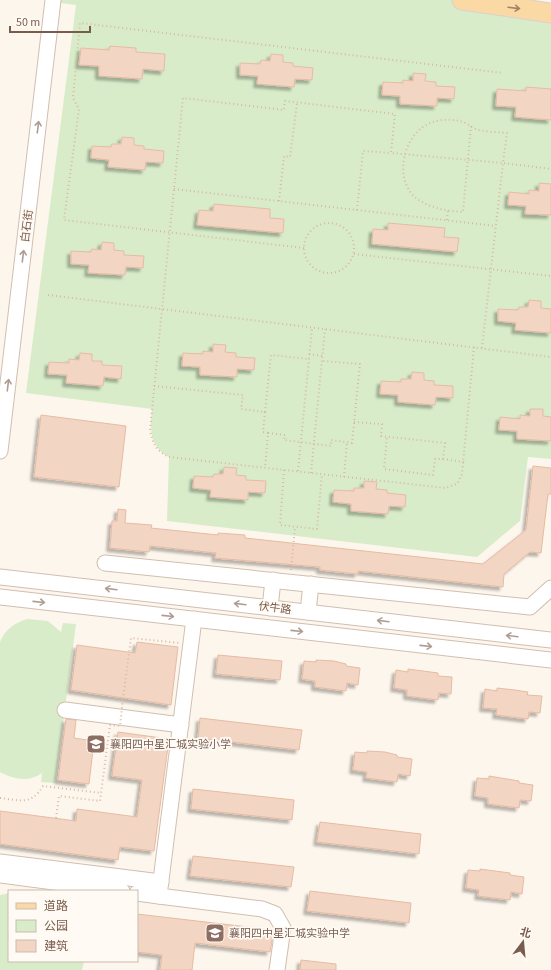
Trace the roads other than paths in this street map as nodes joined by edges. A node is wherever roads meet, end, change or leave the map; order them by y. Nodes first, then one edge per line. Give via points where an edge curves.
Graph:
1 (53, 0) edge
2 (462, 0) edge
3 (551, 13) edge
4 (0, 451) edge
5 (105, 563) dead end
6 (160, 568) junction
7 (0, 577) edge
8 (273, 580) junction
9 (311, 584) junction
10 (551, 588) edge
11 (157, 595) junction
12 (0, 597) edge
13 (270, 608) junction
14 (308, 612) junction
15 (194, 619) junction
16 (551, 640) edge
17 (551, 660) edge
18 (65, 710) dead end
19 (181, 725) junction
20 (0, 862) edge
21 (0, 875) edge
22 (160, 889) junction
23 (114, 890) edge
24 (138, 893) edge
25 (277, 970) edge

4 -> 1 street, 白石街
2 -> 3 main road
5 - 6 street
6 - 8 street
6 - 11 street
11 -> 7 street, 伏牛路
8 - 9 street
8 - 13 street
9 - 10 street via 530,607
9 - 14 street
13 -> 11 street, 伏牛路
12 -> 15 street
13 - 14 street, 伏牛路
16 -> 14 street, 伏牛路
15 -> 17 street
15 - 19 street
18 - 19 street
19 - 22 street
20 - 22 street
21 - 23 street
22 - 24 street
22 - 25 street via 262,909 275,914 283,928

